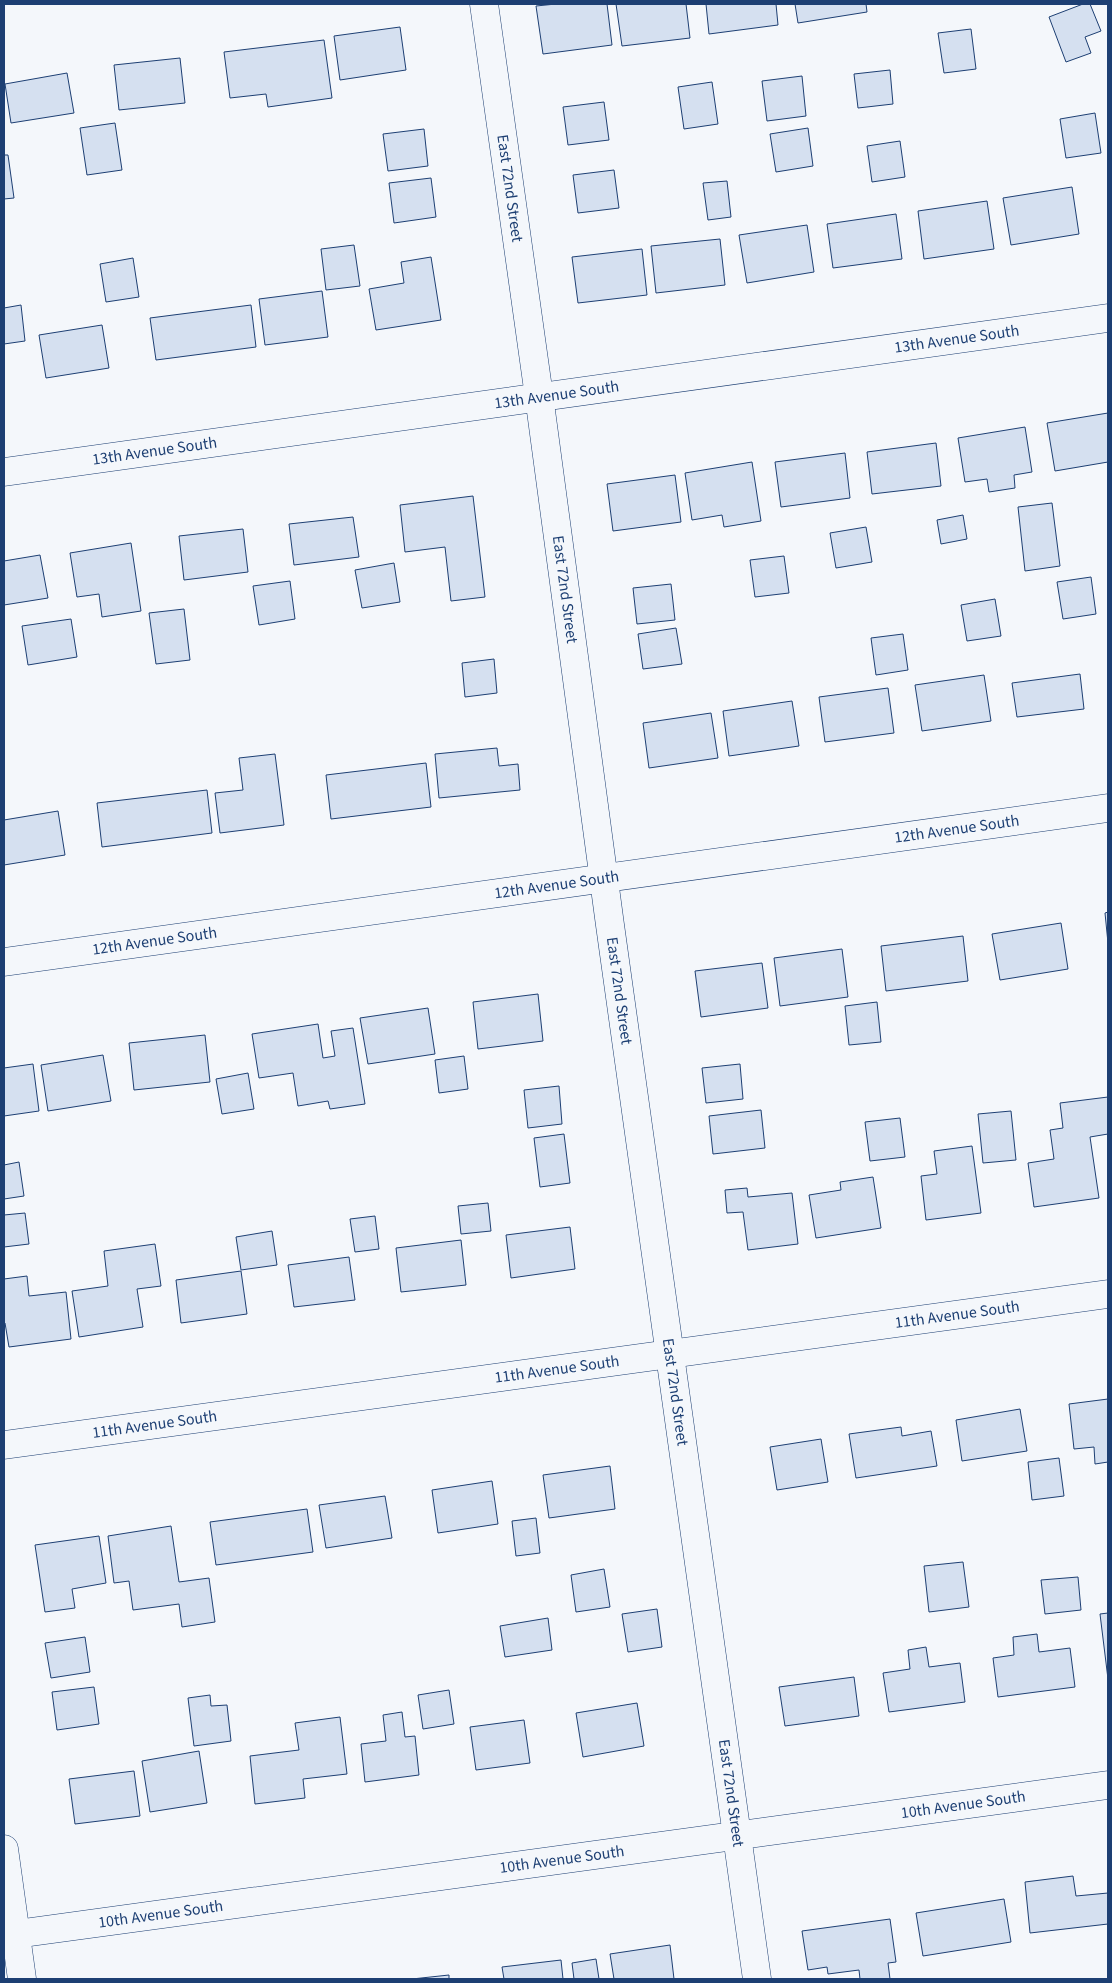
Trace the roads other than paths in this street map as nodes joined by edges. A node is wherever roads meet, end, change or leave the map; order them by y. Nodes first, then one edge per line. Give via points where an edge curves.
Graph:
1 (484, 4) edge
2 (1108, 318) edge
3 (540, 396) junction
4 (4, 472) edge
5 (1108, 808) edge
6 (604, 877) junction
7 (4, 962) edge
8 (1108, 1294) edge
9 (671, 1354) junction
10 (4, 1445) edge
11 (1108, 1784) edge
12 (736, 1835) junction
13 (4, 1849) edge
14 (16, 1934) junction
15 (22, 1979) edge
16 (757, 1979) edge

1 - 3 street, East 72nd Street
2 - 3 street, 13th Avenue South
3 - 4 street, 13th Avenue South
3 - 6 street, East 72nd Street
5 - 6 street, 12th Avenue South
6 - 7 street, 12th Avenue South
6 - 9 street, East 72nd Street
8 - 9 street, 11th Avenue South
9 - 10 street, 11th Avenue South
9 - 12 street, East 72nd Street
11 - 12 street, 10th Avenue South
12 - 14 street, 10th Avenue South
12 - 16 street, East 72nd Street
13 - 14 street
14 - 15 street

